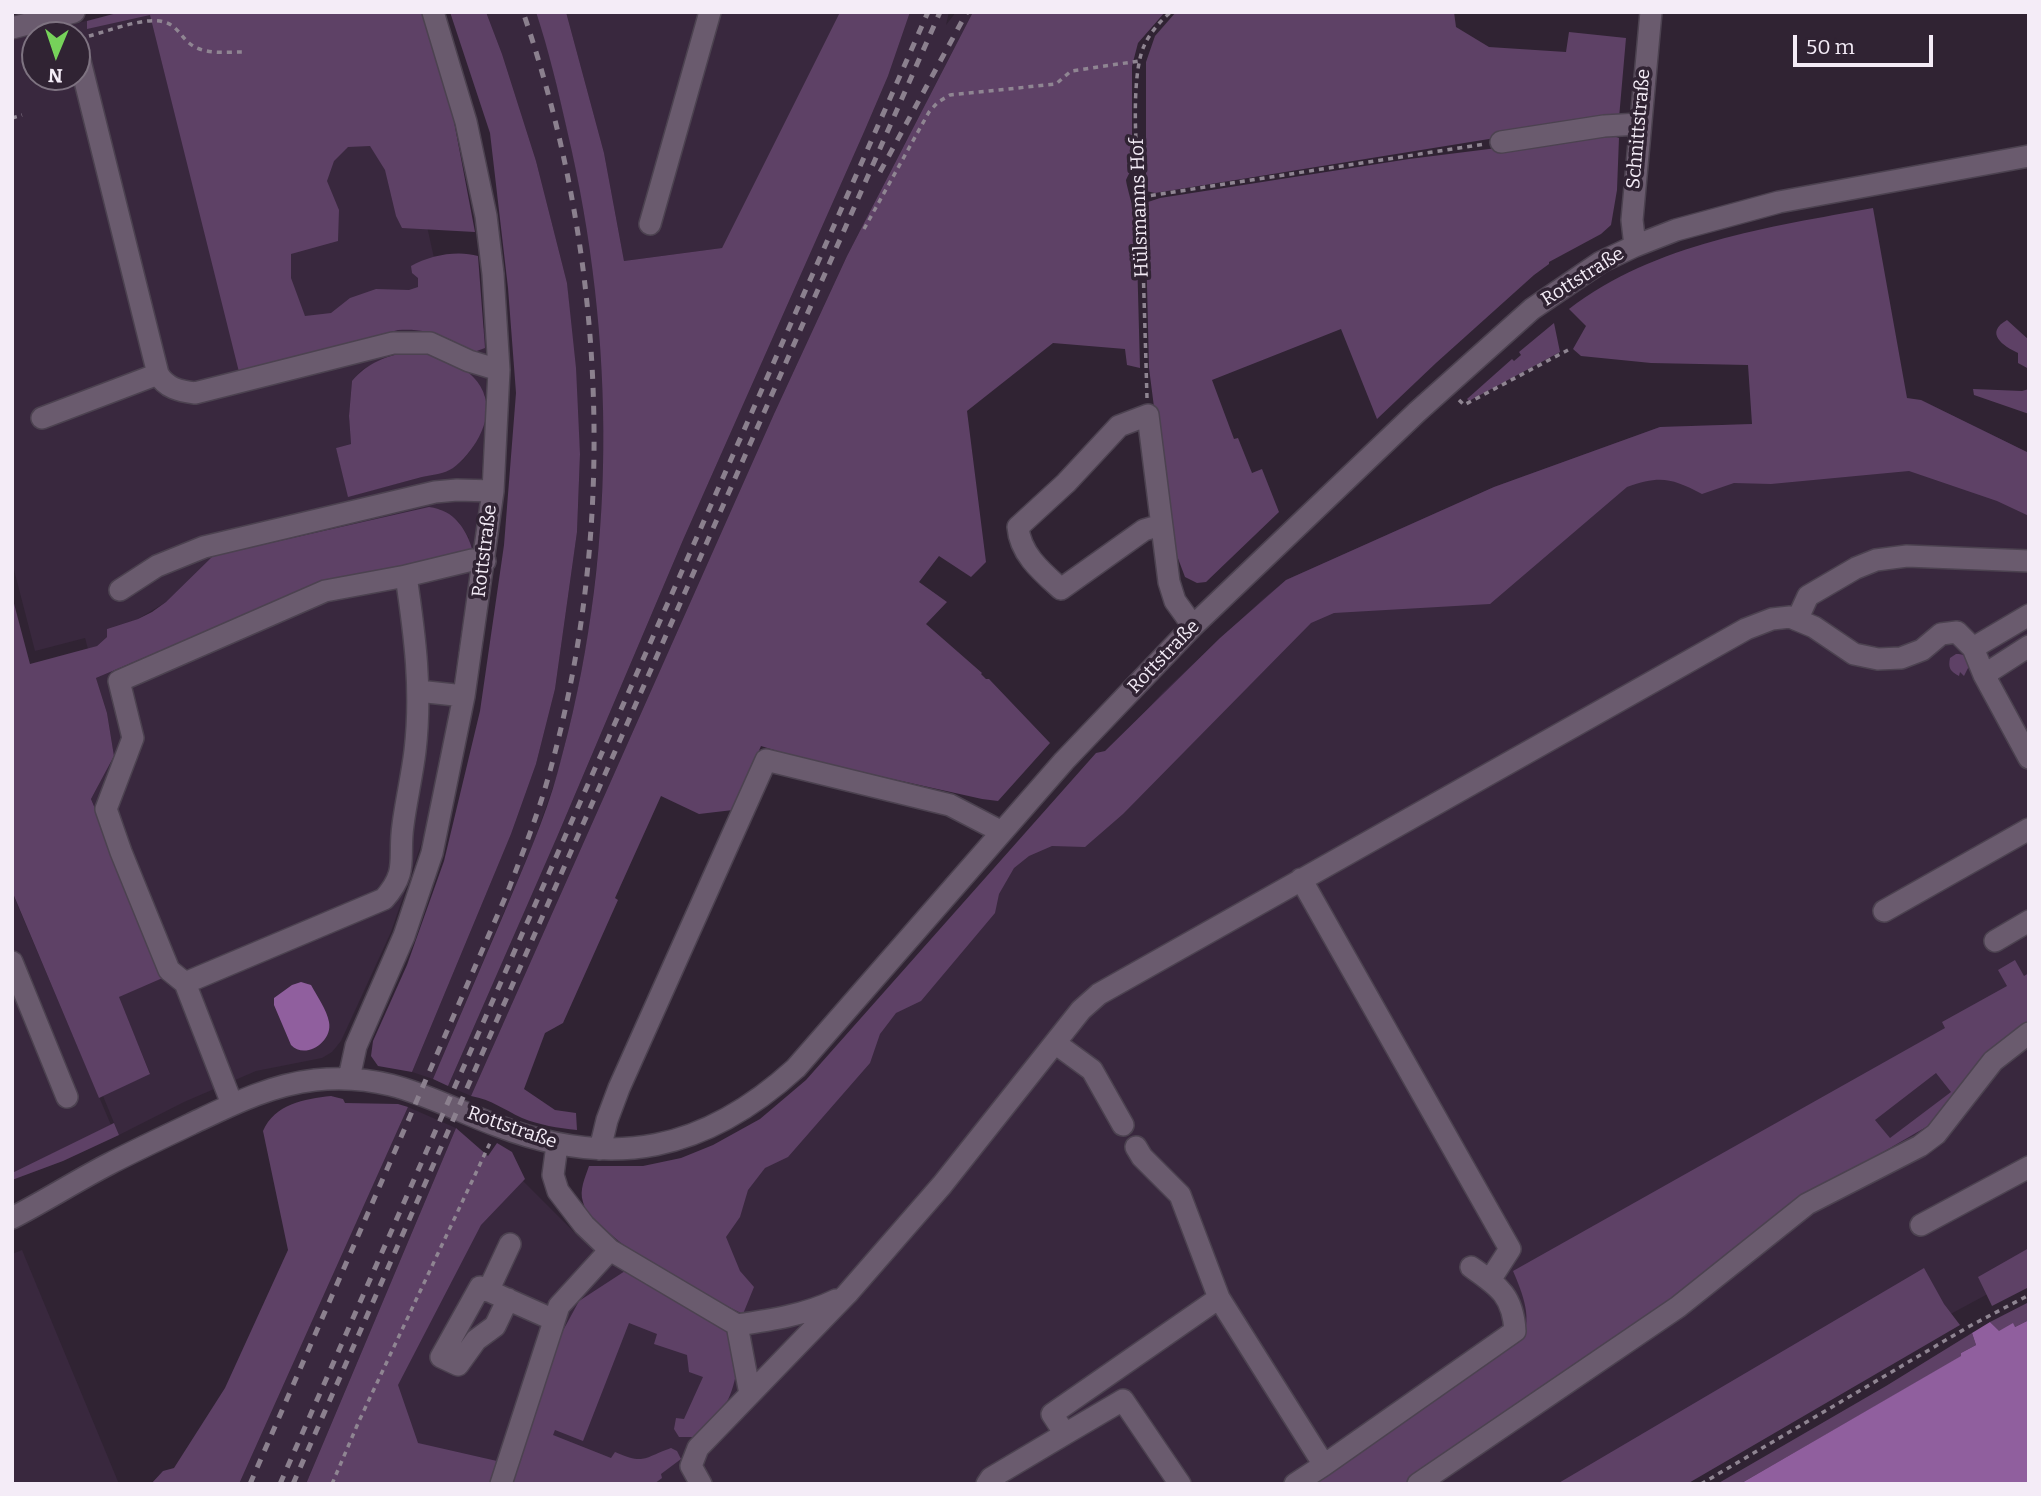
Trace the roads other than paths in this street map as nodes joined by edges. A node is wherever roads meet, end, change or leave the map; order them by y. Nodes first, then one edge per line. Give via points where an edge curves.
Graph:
1 (433, 12) edge
2 (710, 12) edge
3 (1651, 12) edge
4 (71, 13) edge
5 (12, 29) edge
6 (88, 91) edge
7 (1639, 124) junction
8 (1501, 142) road end
9 (2029, 156) edge
10 (650, 224) dead end
11 (1635, 246) junction
12 (499, 370) junction
13 (158, 374) junction
14 (42, 418) dead end
15 (493, 491) junction
16 (1161, 525) junction
17 (485, 561) junction
18 (2029, 561) edge
19 (406, 576) junction
20 (120, 590) dead end
21 (2029, 615) edge
22 (1797, 620) junction
23 (1193, 626) junction
24 (2029, 646) edge
25 (1973, 648) junction
26 (1984, 674) junction
27 (418, 691) junction
28 (464, 696) junction
29 (2029, 758) edge
30 (2029, 829) edge
31 (1002, 832) junction
32 (1301, 879) junction
33 (1884, 911) dead end
34 (2029, 921) edge
35 (1994, 941) dead end
36 (12, 962) edge
37 (185, 983) junction
38 (2029, 1033) edge
39 (1055, 1043) junction
40 (349, 1078) junction
41 (67, 1097) dead end
42 (232, 1104) junction
43 (1123, 1125) dead end
44 (558, 1145) junction
45 (1136, 1147) dead end
46 (600, 1149) junction
47 (2029, 1167) edge
48 (12, 1218) edge
49 (1921, 1225) dead end
50 (510, 1244) dead end
51 (610, 1250) junction
52 (1471, 1266) dead end
53 (1490, 1280) junction
54 (847, 1294) junction
55 (1219, 1298) junction
56 (554, 1320) junction
57 (737, 1325) junction
58 (750, 1394) junction
59 (1065, 1434) junction
60 (1324, 1465) junction
61 (501, 1484) edge
62 (701, 1484) edge
63 (987, 1484) edge
64 (1180, 1484) edge
65 (1295, 1484) edge
66 (1418, 1484) edge

1 - 12 street, Rottstraße via 466,122 486,216
2 - 10 street
3 - 7 street, Schnittstraße
4 - 5 street
6 - 13 street
7 - 8 street
7 - 11 street, Schnittstraße via 1632,220
9 - 11 street, Rottstraße via 1768,205
11 - 23 street, Rottstraße via 1601,262 1532,309
12 - 13 street via 430,343 409,341 195,393 172,388
12 - 15 street, Rottstraße
13 - 14 street
15 - 17 street, Rottstraße
15 - 20 street via 435,492 204,547 157,566
16 - 16 street via 1148,415 1119,426 1018,527 1019,540 1034,564 1061,589 1144,530
16 - 23 street via 1175,601
17 - 19 street
17 - 28 street, Rottstraße
18 - 22 street via 1907,556 1876,560 1808,596
19 - 27 street via 417,645
19 - 37 street via 325,591 119,681 133,738 106,809 169,970
21 - 25 street
22 - 25 street via 1854,654 1878,659 1901,658 1922,650 1941,635 1958,632
22 - 32 street via 1772,619 1743,630
23 - 31 street, Rottstraße
24 - 26 street
25 - 26 street
26 - 29 street
27 - 28 street
27 - 37 street via 415,751 396,886 384,899
28 - 40 street, Rottstraße via 432,853 404,936 356,1046
30 - 33 street
31 - 46 street, Rottstraße via 775,1087 739,1112 686,1138 638,1148
31 - 46 street via 950,806 766,760 619,1088
32 - 39 street via 1099,994
32 - 53 street via 1510,1249
34 - 35 street
36 - 41 street
37 - 42 street
38 - 66 street via 1993,1062 1937,1134 1807,1204 1678,1307
39 - 43 street via 1092,1070
39 - 54 street via 942,1185
40 - 42 street, Rottstraße via 289,1084
40 - 44 street, Rottstraße via 403,1087
42 - 48 street, Rottstraße
44 - 46 street, Rottstraße
44 - 51 street via 553,1175 558,1191
45 - 55 street via 1180,1195
47 - 49 street
50 - 56 street via 498,1295
51 - 56 street via 559,1306
51 - 57 street
52 - 53 street
53 - 60 street via 1514,1310 1515,1331
54 - 57 street via 818,1308
54 - 58 street
55 - 59 street via 1052,1414
55 - 60 street
56 - 61 street
57 - 58 street
58 - 62 street via 698,1448 691,1466
59 - 63 street
59 - 64 street via 1123,1400
60 - 65 street

